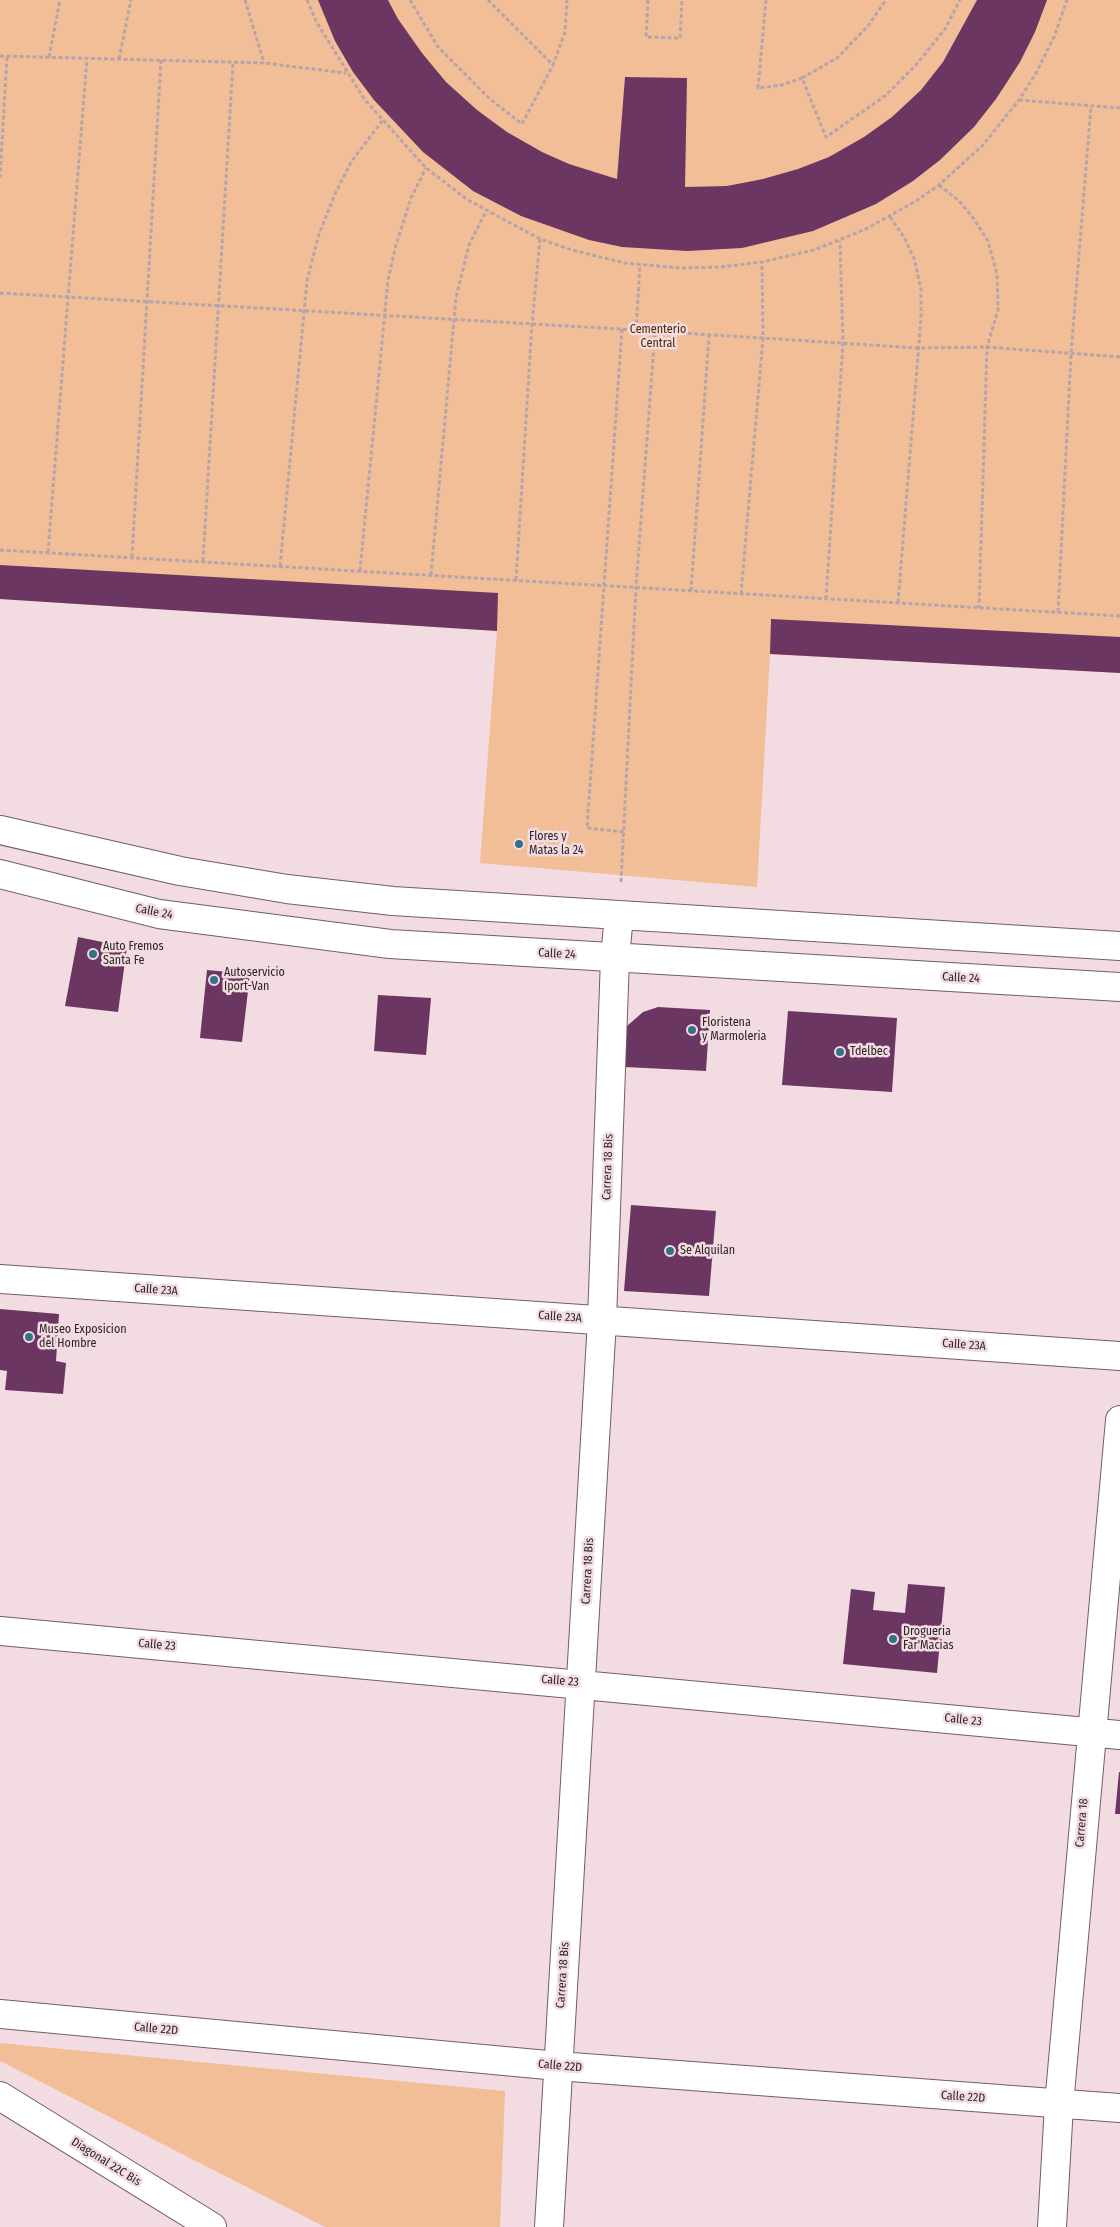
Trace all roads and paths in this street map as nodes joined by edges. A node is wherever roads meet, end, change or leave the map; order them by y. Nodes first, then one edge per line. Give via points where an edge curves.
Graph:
1 (60, 0) edge
2 (131, 0) edge
3 (245, 0) edge
4 (307, 0) edge
5 (410, 0) edge
6 (488, 0) edge
7 (567, 0) edge
8 (648, 0) edge
9 (682, 0) edge
10 (766, 0) edge
11 (886, 0) edge
12 (960, 0) edge
13 (1067, 0) edge
14 (0, 56) edge
15 (7, 56) junction
16 (49, 57) junction
17 (87, 58) junction
18 (119, 58) junction
19 (161, 60) junction
20 (233, 63) junction
21 (264, 63) junction
22 (554, 65) junction
23 (347, 74) junction
24 (802, 78) junction
25 (1019, 100) junction
26 (1091, 106) junction
27 (1120, 108) edge
28 (382, 121) junction
29 (426, 168) junction
30 (0, 178) edge
31 (939, 185) junction
32 (486, 211) junction
33 (890, 217) junction
34 (540, 239) junction
35 (840, 240) junction
36 (762, 262) junction
37 (640, 265) junction
38 (0, 293) edge
39 (68, 297) junction
40 (147, 302) junction
41 (218, 306) junction
42 (303, 311) junction
43 (384, 315) junction
44 (453, 319) junction
45 (532, 324) junction
46 (622, 329) junction
47 (636, 330) junction
48 (655, 331) junction
49 (708, 336) junction
50 (763, 338) junction
51 (843, 342) junction
52 (987, 347) junction
53 (918, 348) junction
54 (1071, 354) junction
55 (1120, 357) edge
56 (0, 550) edge
57 (48, 552) junction
58 (132, 557) junction
59 (203, 561) junction
60 (280, 566) junction
61 (360, 571) junction
62 (432, 575) junction
63 (516, 580) junction
64 (604, 585) junction
65 (636, 587) junction
66 (691, 591) junction
67 (741, 594) junction
68 (826, 599) junction
69 (898, 603) junction
70 (979, 608) junction
71 (1058, 612) junction
72 (1120, 616) edge
73 (0, 830) edge
74 (624, 832) junction
75 (0, 874) edge
76 (622, 875) dead end
77 (619, 915) junction
78 (1120, 946) edge
79 (616, 958) junction
80 (1120, 987) edge
81 (0, 1279) edge
82 (602, 1320) junction
83 (1120, 1356) edge
84 (1120, 1420) edge
85 (0, 1631) edge
86 (582, 1683) junction
87 (1090, 1733) junction
88 (1120, 1735) edge
89 (0, 2014) edge
90 (558, 2066) junction
91 (0, 2096) edge
92 (1058, 2105) junction
93 (1120, 2108) edge
94 (207, 2225) edge
95 (549, 2227) edge
96 (1052, 2227) edge

1 - 16 path
2 - 18 path
3 - 21 path
4 - 23 path
5 - 22 path via 438,47 490,99 522,124
6 - 22 path
7 - 22 path via 565,32
8 - 9 path via 646,37 680,38
10 - 24 path via 758,88
11 - 24 path via 868,26 837,58
12 - 24 path via 945,29 910,71 885,96 826,137
13 - 25 path via 1054,37
14 - 15 path
15 - 16 path
15 - 30 path
16 - 17 path
17 - 18 path
17 - 39 path
18 - 19 path
19 - 20 path
19 - 40 path
20 - 21 path
20 - 41 path
21 - 23 path
23 - 28 path
25 - 26 path
25 - 31 path via 983,145
26 - 27 path
26 - 54 path
28 - 29 path
28 - 42 path via 351,162 335,194 319,234
29 - 32 path
29 - 43 path via 396,245
31 - 33 path
31 - 52 path via 959,201 988,241 997,274 998,310
32 - 34 path
32 - 44 path via 462,266
33 - 35 path
33 - 53 path via 914,258 921,290
34 - 37 path via 572,250
34 - 45 path
35 - 36 path via 814,250
35 - 51 path
36 - 37 path via 721,267
36 - 50 path
37 - 47 path
38 - 39 path
39 - 40 path
39 - 57 path
40 - 41 path
40 - 58 path
41 - 42 path
41 - 59 path
42 - 43 path
42 - 60 path
43 - 44 path
43 - 61 path
44 - 45 path
44 - 62 path
45 - 46 path
45 - 63 path
46 - 47 path
46 - 64 path
47 - 48 path
48 - 49 path
48 - 65 path
49 - 50 path
49 - 66 path
50 - 51 path
50 - 67 path
51 - 53 path
51 - 68 path
52 - 53 path
52 - 54 path
52 - 70 path
53 - 69 path
54 - 55 path
54 - 71 path
56 - 57 path
57 - 58 path
58 - 59 path
59 - 60 path
60 - 61 path
61 - 62 path
62 - 63 path
63 - 64 path
64 - 65 path
64 - 74 path via 587,828
65 - 66 path
65 - 74 path
66 - 67 path
67 - 68 path
68 - 69 path
69 - 70 path
70 - 71 path
71 - 72 path
73 - 77 street via 180,871 287,889 393,901
74 - 76 path
75 - 79 street, Calle 24 via 159,914 390,944
77 - 78 street
77 - 79 street, Carrera 18 Bis
79 - 80 street, Calle 24
79 - 82 street, Carrera 18 Bis
81 - 82 street, Calle 23A
82 - 83 street, Calle 23A
82 - 86 street, Carrera 18 Bis
84 - 87 street, Carrera 18
85 - 86 street, Calle 23
86 - 87 street, Calle 23
86 - 90 street, Carrera 18 Bis
87 - 88 street, Calle 23
87 - 92 street, Carrera 18
89 - 90 street, Calle 22D
90 - 92 street, Calle 22D
90 - 95 street, Carrera 18 Bis
91 - 94 street, Diagonal 22C Bis
92 - 93 street, Calle 22D
92 - 96 street, Carrera 18

